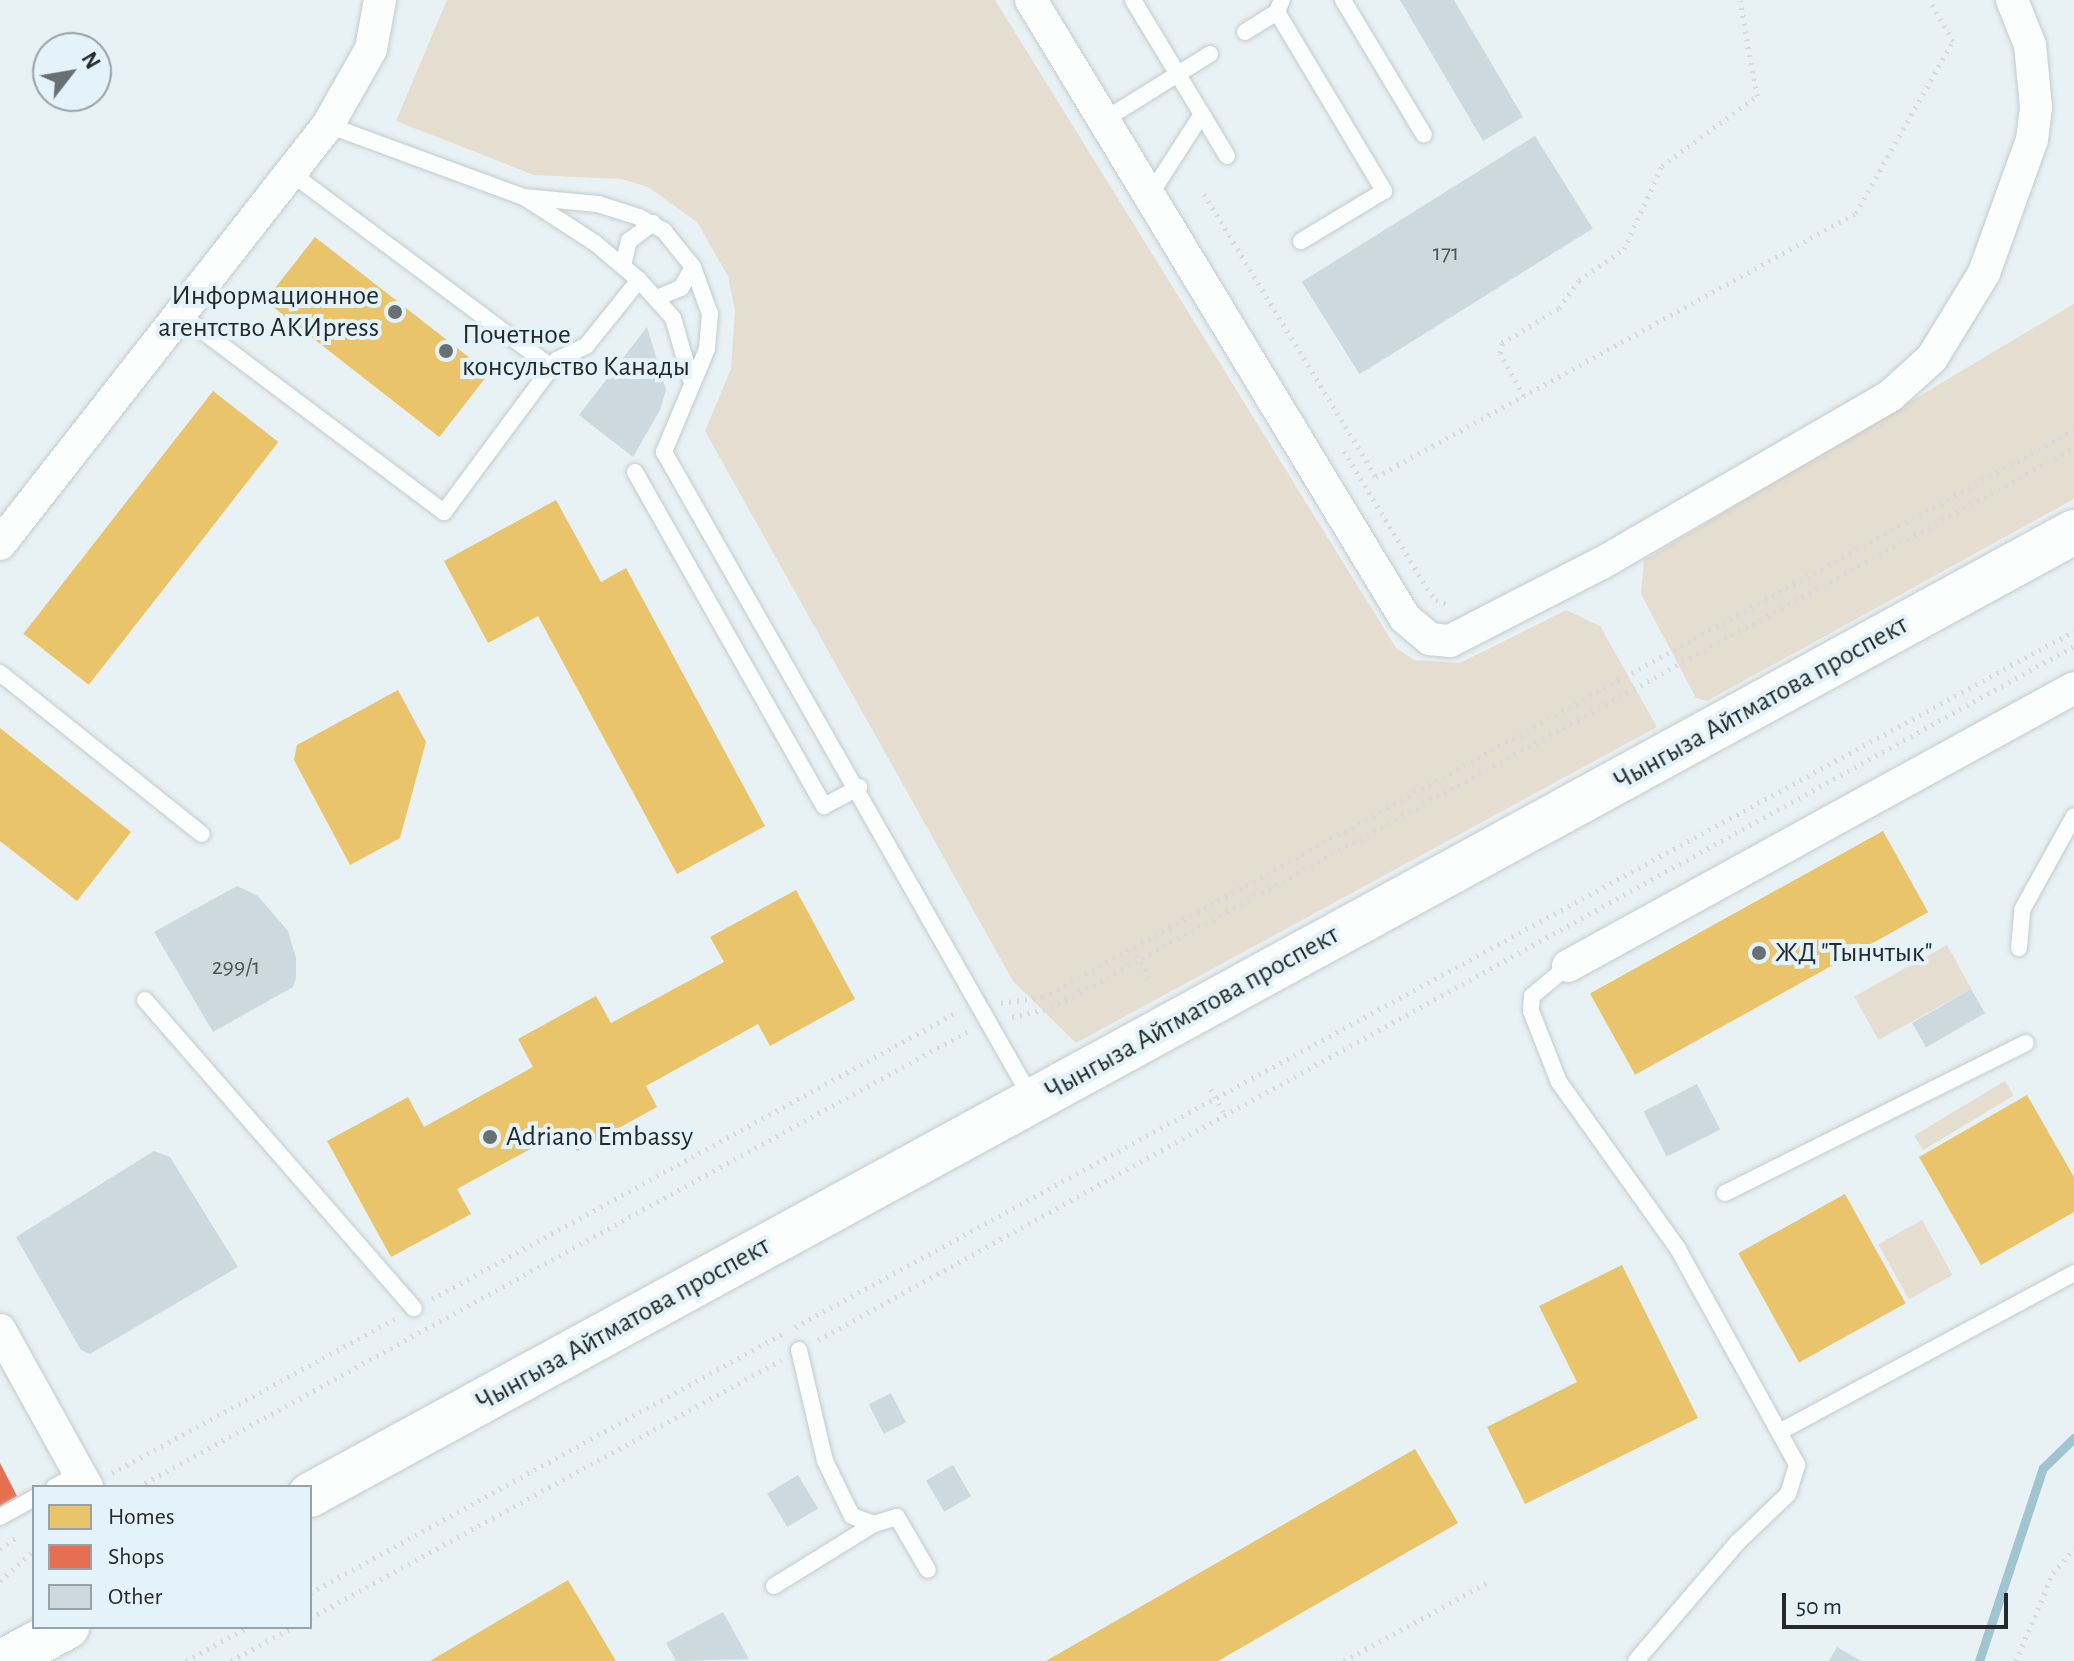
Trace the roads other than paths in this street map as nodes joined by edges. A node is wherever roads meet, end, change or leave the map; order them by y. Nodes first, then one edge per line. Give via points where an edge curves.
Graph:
1 (380, 0) edge
2 (1031, 0) edge
3 (1133, 0) edge
4 (1343, 0) edge
5 (2012, 0) edge
6 (1280, 6) edge
7 (1245, 32) dead end
8 (1210, 54) dead end
9 (1178, 75) junction
10 (1202, 114) junction
11 (1104, 120) junction
12 (328, 125) junction
13 (1424, 135) dead end
14 (1227, 156) dead end
15 (291, 173) junction
16 (1150, 195) junction
17 (524, 197) junction
18 (653, 223) junction
19 (1301, 241) dead end
20 (623, 266) junction
21 (693, 267) junction
22 (639, 280) junction
23 (657, 298) junction
24 (180, 314) junction
25 (551, 367) junction
26 (691, 380) junction
27 (635, 472) dead end
28 (2074, 532) edge
29 (0, 544) edge
30 (0, 673) edge
31 (2074, 688) edge
32 (859, 787) junction
33 (2074, 816) edge
34 (202, 834) dead end
35 (2019, 948) dead end
36 (1568, 966) joint
37 (145, 1000) dead end
38 (2026, 1043) dead end
39 (1033, 1101) junction
40 (1725, 1193) dead end
41 (2074, 1273) edge
42 (414, 1308) road end
43 (0, 1330) edge
44 (799, 1350) road end
45 (1783, 1430) junction
46 (74, 1482) edge
47 (312, 1494) edge
48 (32, 1499) edge
49 (0, 1517) edge
50 (874, 1524) junction
51 (928, 1570) dead end
52 (774, 1586) dead end
53 (63, 1629) edge
54 (4, 1661) edge
55 (1636, 1661) edge

1 - 12 street via 371,49
2 - 11 street
3 - 9 lane
4 - 13 lane
5 - 16 street via 2030,45 2036,107 2032,140 1984,273 1932,358 1890,396 1602,563 1450,641 1430,639 1405,618
6 - 7 lane
6 - 19 lane via 1384,191
8 - 9 lane
9 - 10 lane
9 - 11 lane
10 - 14 lane
10 - 16 lane
11 - 16 street
12 - 15 street
12 - 17 lane
15 - 24 street
15 - 25 lane
17 - 18 lane via 598,204
17 - 20 lane
18 - 20 lane via 629,241
18 - 21 lane
20 - 22 lane
21 - 23 lane via 681,288
21 - 26 lane via 710,314 707,349
22 - 23 lane
22 - 25 lane via 586,346
23 - 26 lane via 673,318
24 - 25 lane via 444,512
24 - 29 street
26 - 32 lane via 664,452
27 - 32 lane via 824,806
28 - 39 main road, Чынгыза Айтматова проспект
30 - 34 lane
31 - 36 street
32 - 39 lane
33 - 35 lane via 2022,910
36 - 45 lane via 1532,996 1531,1011 1559,1082 1678,1249
37 - 42 lane
38 - 40 lane
39 - 47 main road, Чынгыза Айтматова проспект
41 - 45 lane
43 - 46 street
44 - 50 lane via 825,1461 852,1516
45 - 55 lane via 1797,1465 1788,1494 1737,1543
48 - 49 lane
50 - 51 lane via 897,1517
50 - 52 lane
53 - 54 main road

